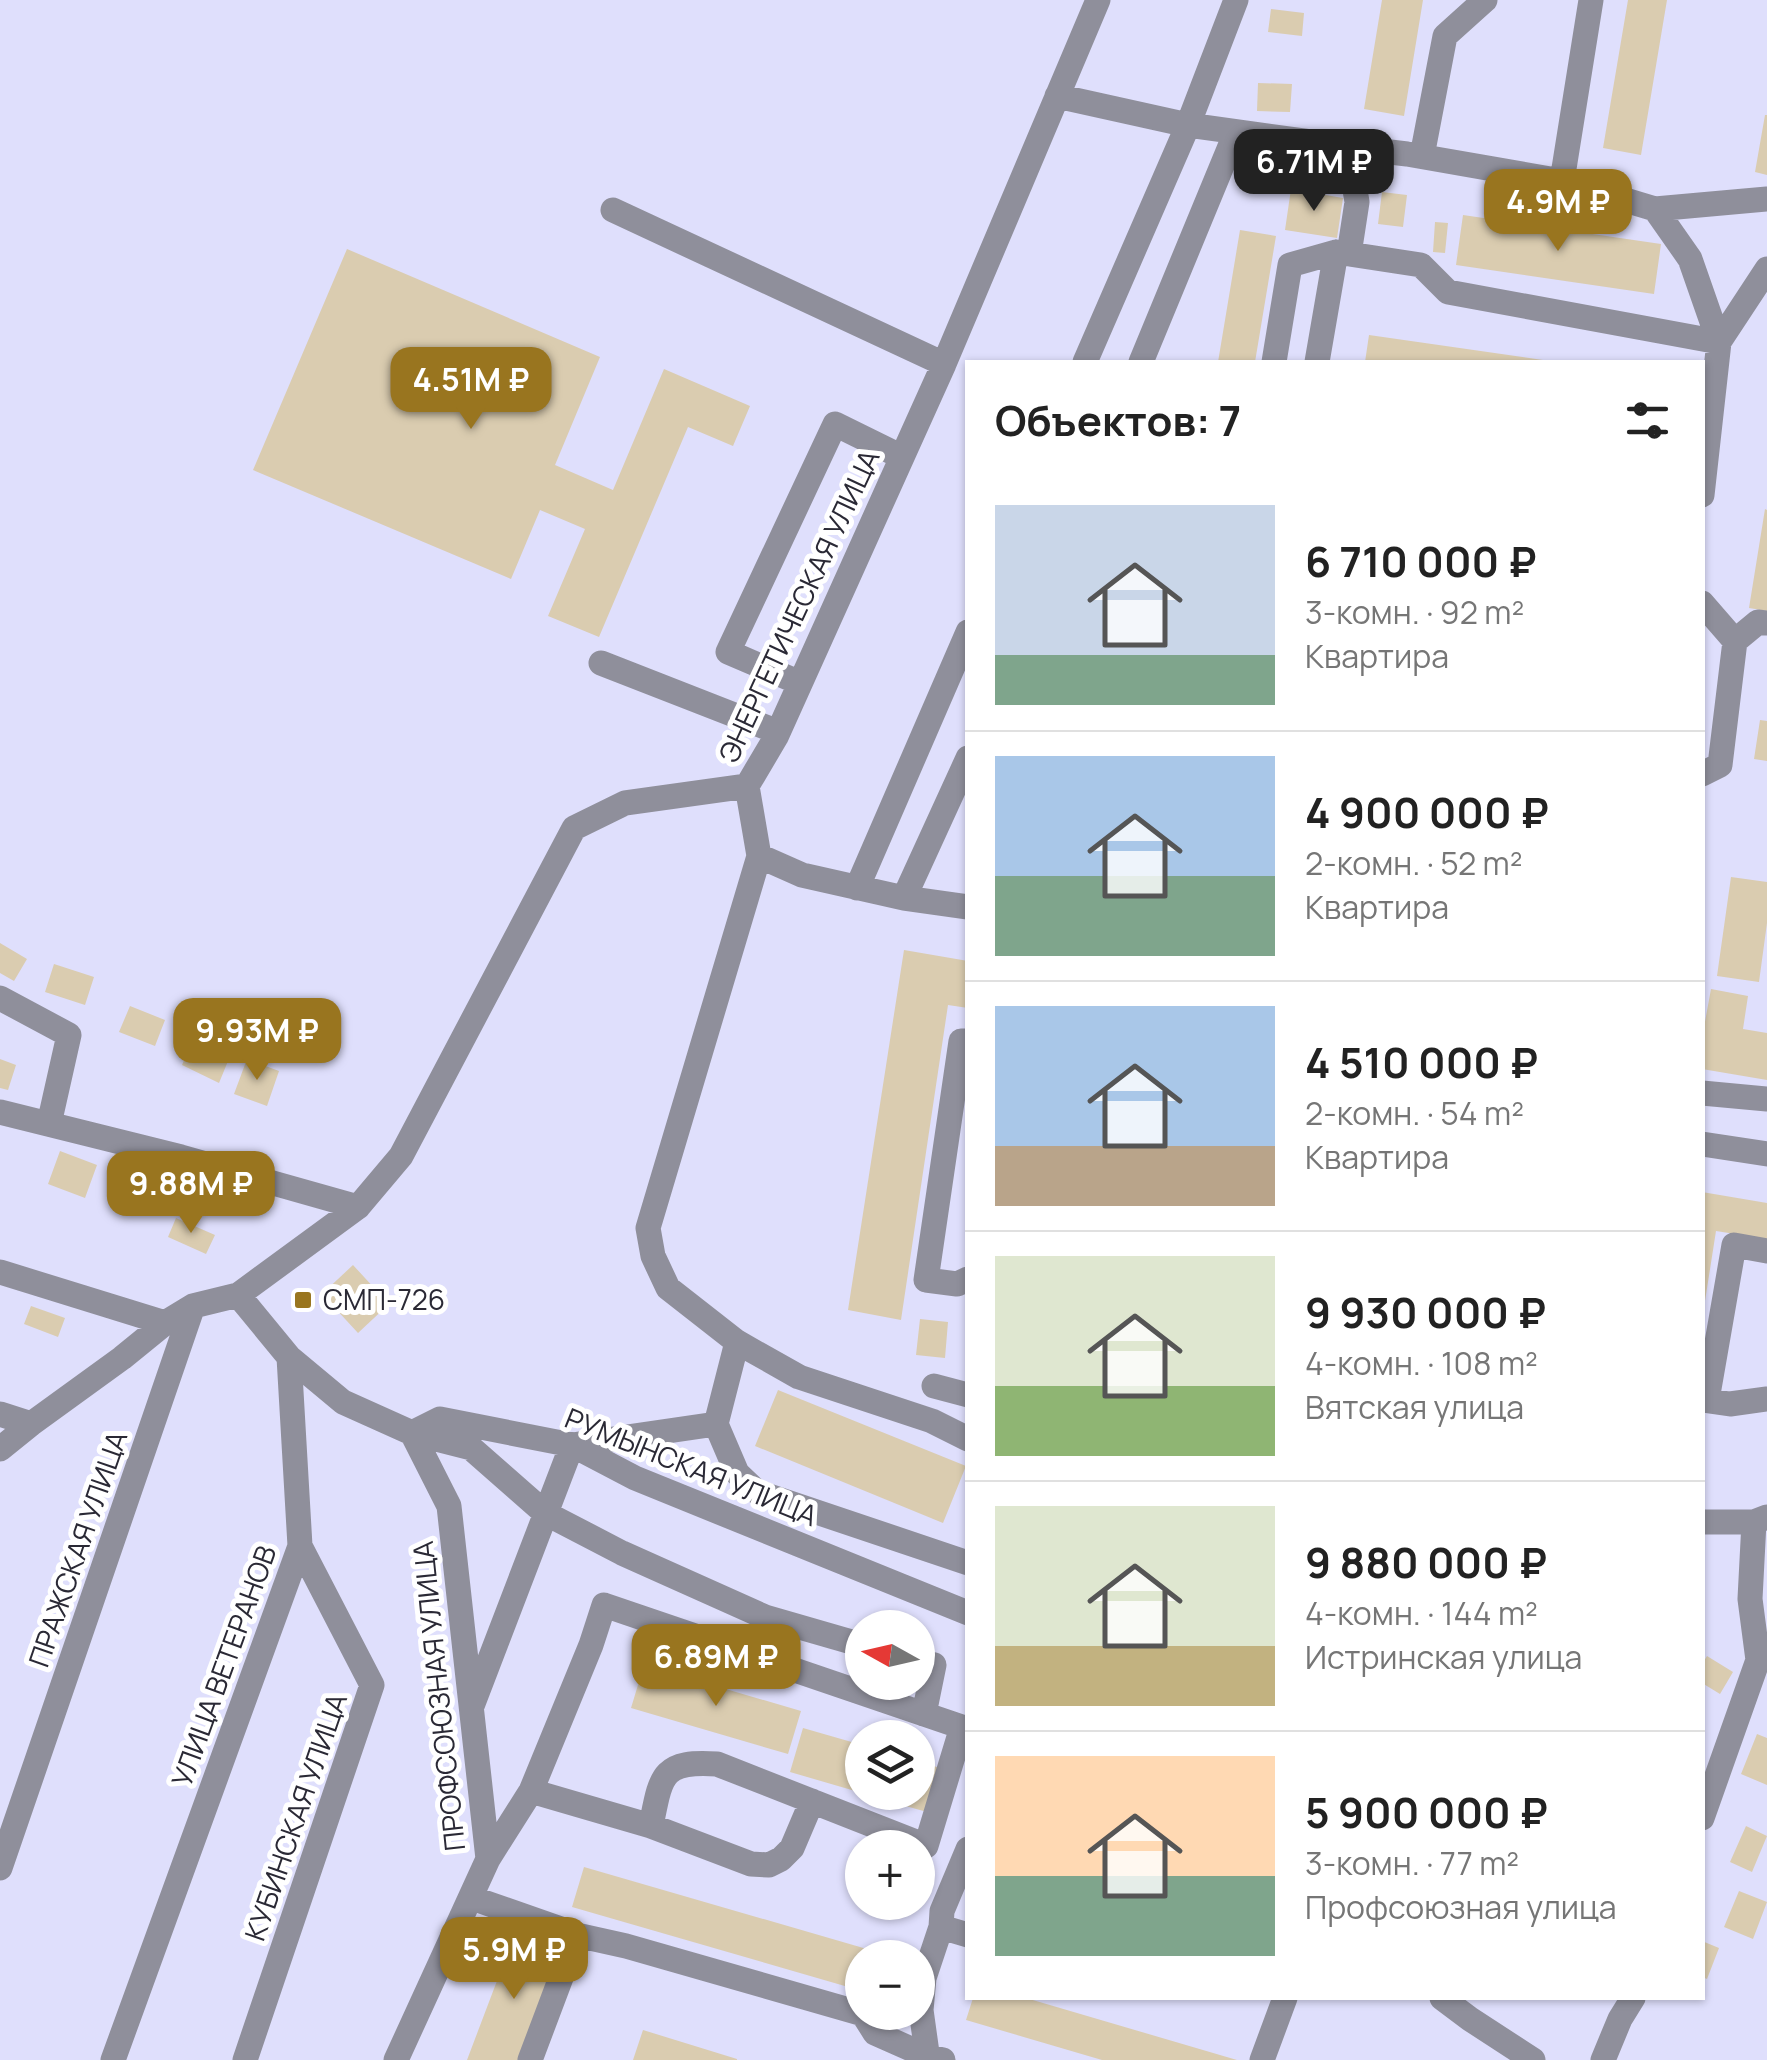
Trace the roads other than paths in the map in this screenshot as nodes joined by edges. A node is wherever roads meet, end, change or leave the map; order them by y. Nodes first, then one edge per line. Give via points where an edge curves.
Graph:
1 (1098, 0) edge
2 (1236, 0) edge
3 (1485, 0) edge
4 (1592, 0) edge
5 (1056, 96) junction
6 (1188, 125) junction
7 (1236, 132) junction
8 (1348, 147) junction
9 (1422, 156) junction
10 (1562, 181) junction
11 (1767, 198) edge
12 (1656, 209) junction
13 (613, 210) dead end
14 (1342, 253) junction
15 (1767, 268) edge
16 (1719, 342) junction
17 (1086, 360) edge
18 (1141, 360) edge
19 (1274, 360) edge
20 (1317, 360) edge
21 (944, 364) junction
22 (902, 457) junction
23 (1705, 468) edge
24 (1705, 607) edge
25 (1767, 622) edge
26 (1705, 637) edge
27 (965, 639) edge
28 (1735, 642) junction
29 (602, 663) dead end
30 (800, 683) junction
31 (778, 732) junction
32 (965, 765) edge
33 (1705, 772) edge
34 (747, 786) junction
35 (759, 856) junction
36 (856, 888) junction
37 (904, 898) junction
38 (965, 907) edge
39 (0, 998) edge
40 (965, 1042) edge
41 (1705, 1093) edge
42 (1767, 1099) edge
43 (0, 1112) edge
44 (48, 1124) junction
45 (1705, 1144) edge
46 (1767, 1154) edge
47 (358, 1207) junction
48 (1767, 1250) edge
49 (0, 1272) edge
50 (965, 1280) edge
51 (238, 1295) junction
52 (193, 1306) junction
53 (165, 1323) junction
54 (738, 1342) junction
55 (289, 1358) junction
56 (934, 1386) dead end
57 (965, 1394) edge
58 (1767, 1399) edge
59 (1705, 1400) edge
60 (0, 1414) edge
61 (31, 1424) junction
62 (716, 1424) junction
63 (412, 1434) junction
64 (965, 1437) edge
65 (572, 1445) junction
66 (0, 1449) edge
67 (545, 1513) junction
68 (1760, 1519) edge
69 (1705, 1522) edge
70 (300, 1546) junction
71 (965, 1563) edge
72 (965, 1612) edge
73 (845, 1640) edge
74 (927, 1700) edge
75 (470, 1712) junction
76 (924, 1714) junction
77 (531, 1791) junction
78 (812, 1801) junction
79 (1705, 1810) edge
80 (651, 1826) junction
81 (965, 1856) edge
82 (488, 1860) junction
83 (0, 1868) edge
84 (472, 1898) junction
85 (941, 1927) junction
86 (965, 1935) edge
87 (580, 1936) junction
88 (1284, 2000) edge
89 (1445, 2000) edge
90 (1632, 2000) edge
91 (933, 2059) edge
92 (112, 2060) edge
93 (245, 2060) edge
94 (396, 2060) edge
95 (530, 2060) edge
96 (1262, 2060) edge
97 (1533, 2060) edge
98 (1603, 2060) edge

1 - 5 street, ЭНЕРГЕТИЧЕСКАЯ УЛИЦА
2 - 6 street
3 - 9 street via 1446,36
4 - 10 street
5 - 6 street
5 - 21 street, ЭНЕРГЕТИЧЕСКАЯ УЛИЦА
6 - 7 street
6 - 17 street
7 - 8 street
7 - 18 street
8 - 9 street
8 - 14 street via 1357,202
9 - 10 street
10 - 12 street
11 - 12 street
12 - 16 street via 1690,259
13 - 21 street
14 - 16 street via 1421,265 1448,292
14 - 19 street via 1290,266
14 - 20 street
15 - 16 street
16 - 23 street
21 - 22 street, ЭНЕРГЕТИЧЕСКАЯ УЛИЦА
22 - 30 street, ЭНЕРГЕТИЧЕСКАЯ УЛИЦА
22 - 30 street via 835,424 728,652
24 - 28 street
25 - 28 street
26 - 28 street
27 - 36 street
28 - 33 street via 1720,765
29 - 31 street
30 - 31 street, ЭНЕРГЕТИЧЕСКАЯ УЛИЦА
31 - 34 street, ЭНЕРГЕТИЧЕСКАЯ УЛИЦА
32 - 37 street
34 - 35 street
34 - 47 street, ЭНЕРГЕТИЧЕСКАЯ УЛИЦА via 626,803 574,828 401,1156
35 - 36 street
35 - 54 street via 648,1228 668,1288
36 - 37 street
37 - 38 street
39 - 44 street via 70,1035
40 - 50 street via 926,1280
41 - 42 street
43 - 44 street
44 - 47 street
45 - 46 street
47 - 51 street, ЭНЕРГЕТИЧЕСКАЯ УЛИЦА
48 - 59 street via 1734,1246
49 - 53 street
51 - 52 street
51 - 55 street
52 - 53 street
52 - 83 street, ПРАЖСКАЯ УЛИЦА
53 - 61 street
54 - 62 street
54 - 64 street via 800,1378
55 - 63 street via 343,1402
55 - 70 street, УЛИЦА ВЕТЕРАНОВ
56 - 57 street
58 - 59 street
60 - 61 street
61 - 66 street
62 - 65 street
62 - 71 street via 736,1473 758,1492
63 - 65 street, РУМЫНСКАЯ УЛИЦА via 440,1419
63 - 67 street via 471,1448
63 - 75 street, ПРОФСОЮЗНАЯ УЛИЦА via 449,1506
65 - 67 street
65 - 72 street, РУМЫНСКАЯ УЛИЦА via 651,1485
67 - 73 street via 766,1617
67 - 75 street
68 - 69 street
68 - 79 street via 1750,1598 1758,1660
70 - 92 street, УЛИЦА ВЕТЕРАНОВ
70 - 93 street, КУБИНСКАЯ УЛИЦА via 372,1685
74 - 76 street
75 - 82 street, ПРОФСОЮЗНАЯ УЛИЦА
76 - 77 street via 604,1605
76 - 78 street via 962,1727 926,1846
77 - 80 street
77 - 82 street
78 - 80 street via 792,1848 770,1865
78 - 80 street via 717,1764 695,1762 677,1765 666,1776
81 - 85 street
82 - 84 street, ПРОФСОЮЗНАЯ УЛИЦА
84 - 87 street
84 - 94 street, ПРОФСОЮЗНАЯ УЛИЦА
85 - 86 street
85 - 91 street via 921,2010
87 - 91 street via 864,2014 875,2033
87 - 95 street
88 - 96 street
89 - 97 street
90 - 98 street

